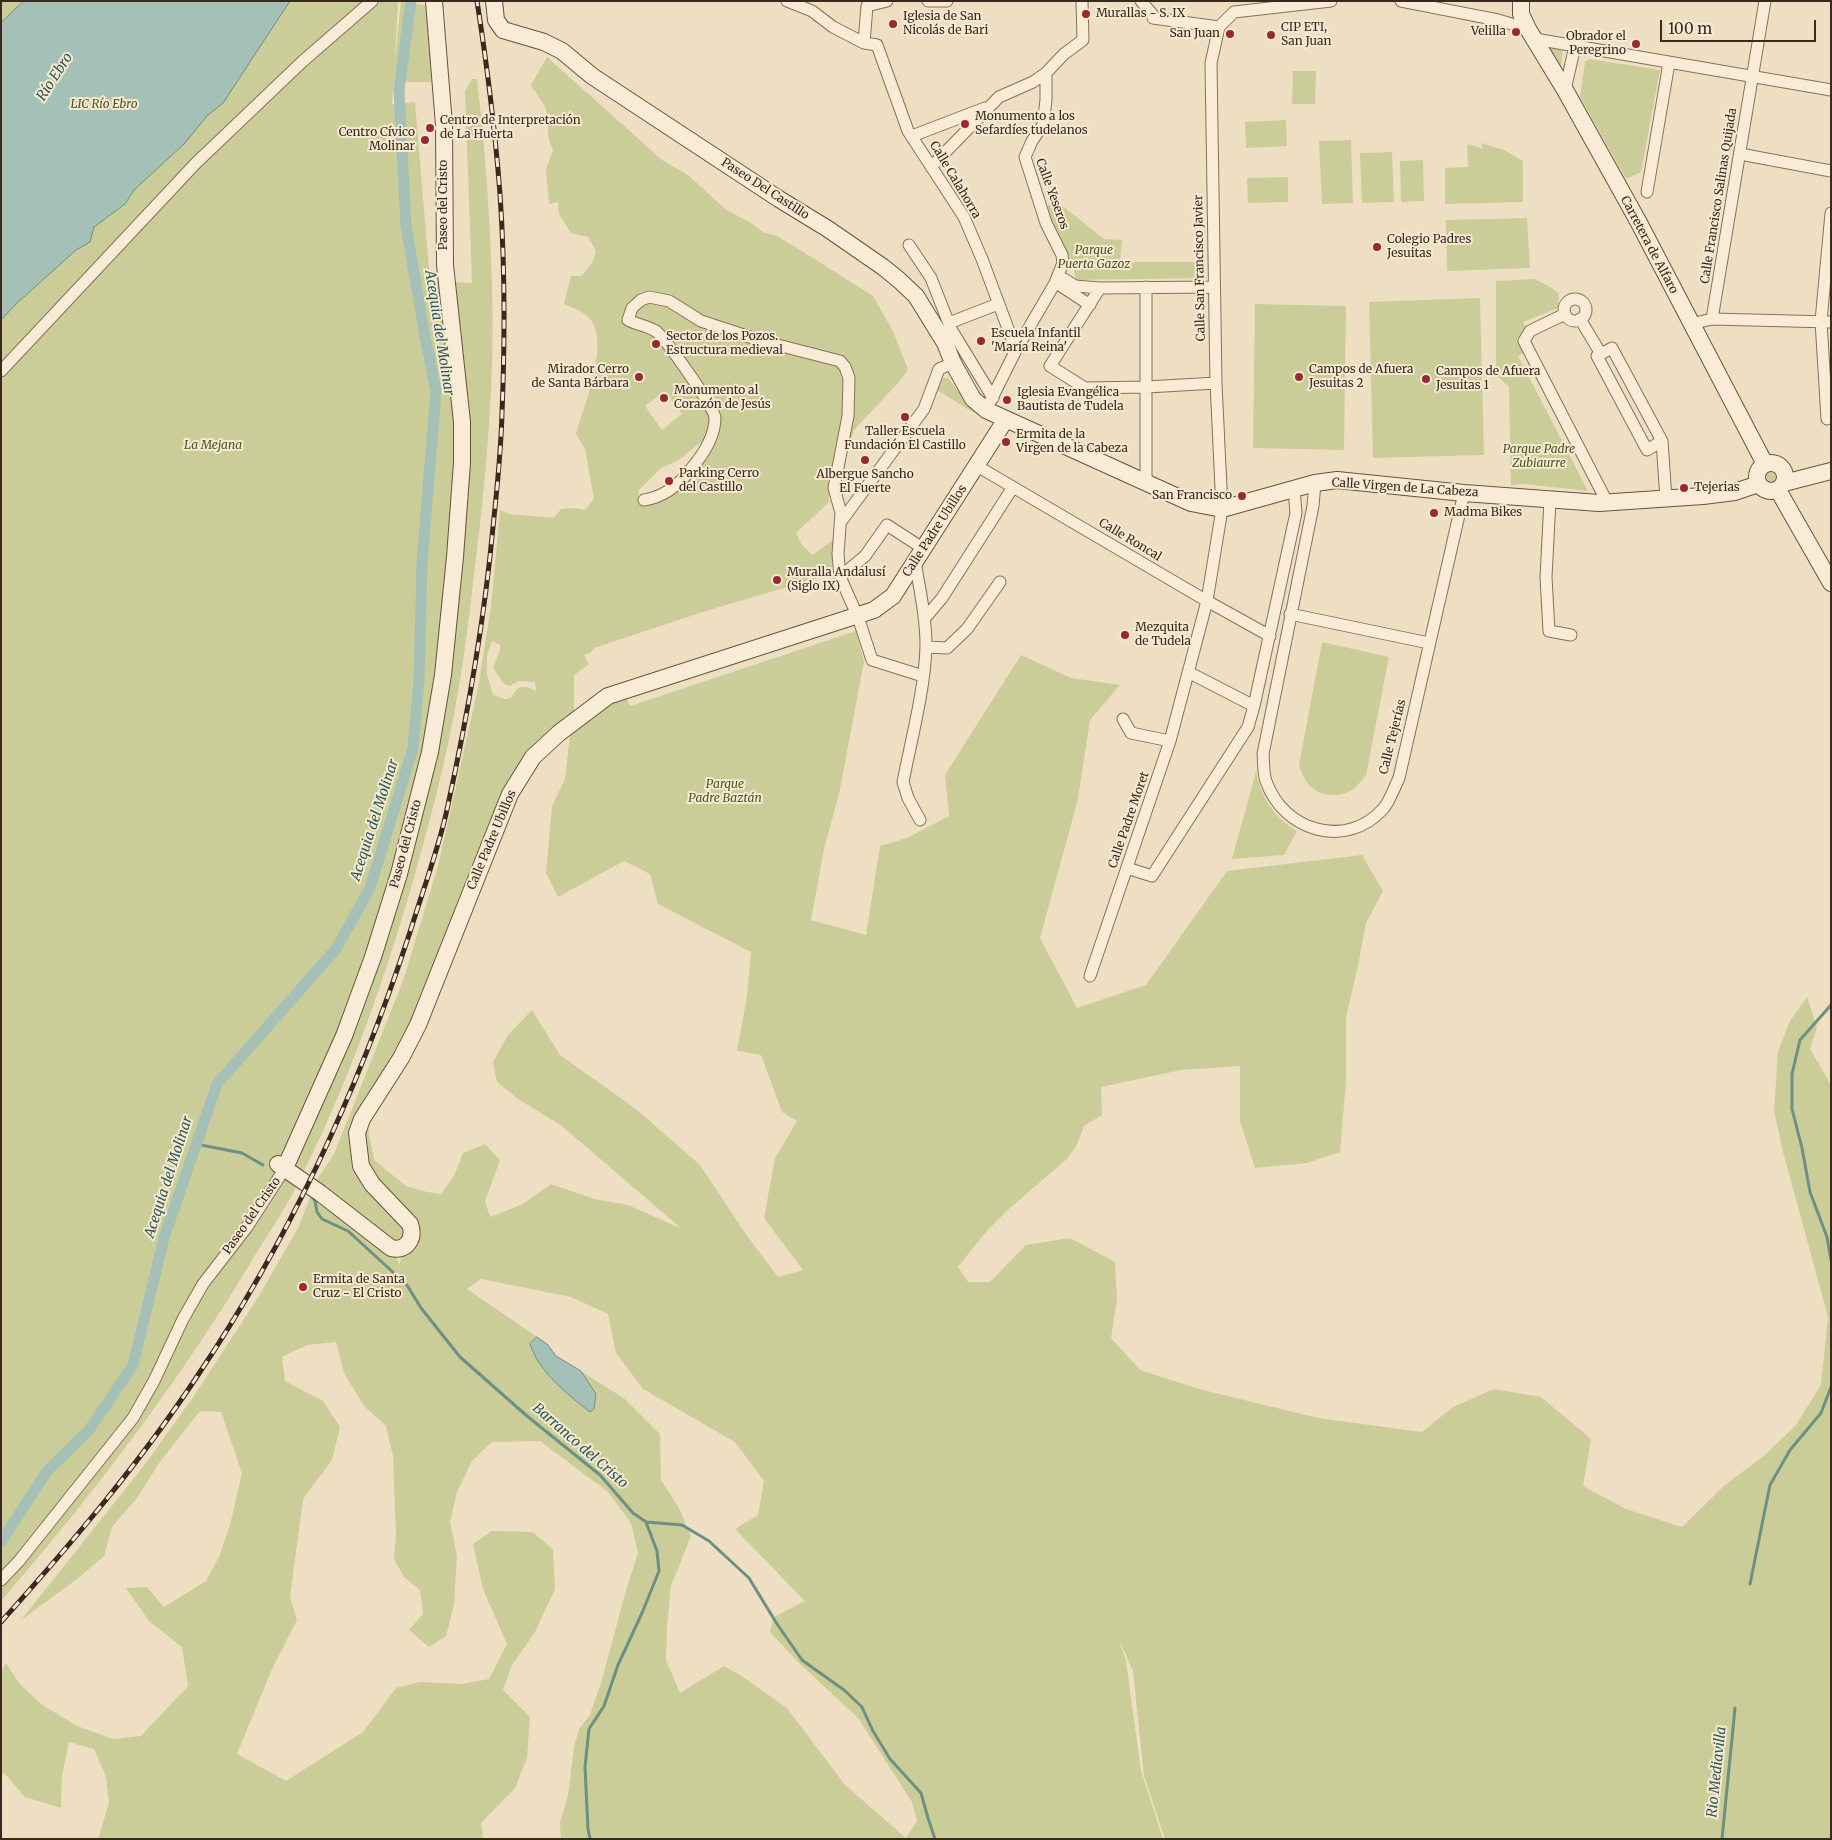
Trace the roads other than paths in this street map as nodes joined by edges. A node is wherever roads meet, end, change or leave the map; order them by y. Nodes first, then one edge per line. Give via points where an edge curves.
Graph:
1 (372, 1) edge
2 (434, 1) edge
3 (494, 1) edge
4 (787, 1) edge
5 (887, 1) edge
6 (928, 1) edge
7 (947, 1) edge
8 (1082, 1) edge
9 (1258, 1) edge
10 (1331, 1) edge
11 (1401, 1) edge
12 (1521, 1) edge
13 (1765, 1) edge
14 (1145, 6) edge
15 (1246, 10) junction
16 (1219, 28) junction
17 (1531, 34) junction
18 (864, 42) junction
19 (1575, 46) junction
20 (1669, 63) junction
21 (1046, 73) junction
22 (1752, 76) junction
23 (1565, 90) junction
24 (1831, 90) edge
25 (989, 106) junction
26 (909, 132) junction
27 (1740, 154) junction
28 (931, 167) junction
29 (1831, 171) edge
30 (1647, 192) dead end
31 (1831, 213) edge
32 (909, 246) dead end
33 (1055, 283) junction
34 (1146, 287) junction
35 (1214, 287) junction
36 (1100, 288) junction
37 (998, 304) junction
38 (1090, 305) junction
39 (1565, 314) junction
40 (1580, 319) junction
41 (1712, 319) junction
42 (1826, 322) edge
43 (949, 323) junction
44 (1691, 324) junction
45 (1016, 350) junction
46 (1601, 354) junction
47 (953, 363) junction
48 (1, 371) edge
49 (1216, 383) junction
50 (1147, 387) junction
51 (990, 404) junction
52 (1006, 419) junction
53 (1827, 419) dead end
54 (1662, 442) junction
55 (1765, 464) junction
56 (977, 466) junction
57 (1831, 466) edge
58 (1831, 471) edge
59 (1782, 481) junction
60 (1315, 483) junction
61 (1146, 484) junction
62 (1758, 484) junction
63 (1013, 487) junction
64 (1294, 489) junction
65 (1464, 493) junction
66 (1666, 499) junction
67 (644, 500) dead end
68 (1550, 500) junction
69 (1607, 502) junction
70 (1222, 509) junction
71 (840, 523) junction
72 (920, 556) junction
73 (840, 577) junction
74 (1000, 582) dead end
75 (1831, 583) edge
76 (1207, 601) junction
77 (1290, 614) junction
78 (858, 617) junction
79 (925, 618) junction
80 (1571, 635) dead end
81 (1270, 636) junction
82 (1429, 643) junction
83 (926, 647) junction
84 (1188, 672) junction
85 (923, 676) junction
86 (1254, 706) junction
87 (1123, 719) dead end
88 (1170, 741) junction
89 (920, 820) dead end
90 (1127, 868) junction
91 (1090, 976) dead end
92 (282, 1166) junction
93 (1, 1580) edge

1 - 48 street via 302,61 196,163
2 - 92 street, Paseo del Cristo via 444,125 445,265 462,422 455,557 443,675 430,752 399,874 373,957 344,1036
3 - 47 street, Paseo Del Castillo via 496,20 503,30 562,51 592,76 883,267 916,296 945,343
4 - 18 street
5 - 18 street via 867,6
6 - 7 street
8 - 21 street via 1083,40
9 - 15 street
10 - 15 street
11 - 17 street via 1498,20
12 - 17 street, Carretera de Alfaro via 1521,14
13 - 22 street, Calle Francisco Salinas Quijada
14 - 16 street via 1153,18
15 - 16 street via 1234,12
16 - 35 street, Calle San Francisco Javier via 1211,63
17 - 19 street
17 - 23 street, Carretera de Alfaro
18 - 26 street, Calle Calahorra via 877,46
19 - 20 street
19 - 23 street
20 - 22 street
20 - 30 street
21 - 25 street via 999,97
21 - 33 street, Calle Yeseros via 1043,125 1025,157 1046,223 1062,255 1063,263
22 - 24 street
22 - 27 street, Calle Francisco Salinas Quijada
23 - 44 street, Carretera de Alfaro
25 - 26 street
25 - 28 street
26 - 28 street, Calle Calahorra
27 - 29 street
27 - 41 street, Calle Francisco Salinas Quijada
28 - 37 street, Calle Calahorra via 964,217
31 - 42 street
32 - 43 street via 931,278
33 - 36 street via 1064,279 1075,286
33 - 38 street
33 - 45 street, Calle Yeseros
34 - 35 street
34 - 36 street
34 - 50 street
35 - 49 street, Calle San Francisco Javier
36 - 38 street
37 - 43 street
37 - 45 street, Calle Calahorra
38 - 50 street via 1050,366 1085,388
39 - 40 street via 1570,320
39 - 40 street via 1568,302 1581,301 1585,314
39 - 69 street via 1530,331 1524,341
40 - 46 street
41 - 42 street
41 - 44 street
42 - 53 street
43 - 51 street
44 - 55 street, Carretera de Alfaro
45 - 51 street, Calle Yeseros
46 - 54 street via 1612,348
46 - 54 street via 1597,356 1647,450
47 - 51 street, Paseo Del Castillo via 973,399
47 - 71 street via 939,369 924,409
49 - 50 street
49 - 70 street, Calle San Francisco Javier
50 - 61 street
51 - 52 street, Calle Virgen de La Cabeza
52 - 56 street, Calle Padre Ubillos
52 - 61 street, Calle Virgen de La Cabeza
54 - 66 street
55 - 59 street via 1774,463
55 - 62 street via 1757,474
56 - 63 street, Calle Roncal
56 - 72 street, Calle Padre Ubillos
57 - 59 street via 1804,470
58 - 59 street
59 - 62 street via 1769,492
59 - 75 street
60 - 64 street, Calle Virgen de La Cabeza
60 - 65 street, Calle Virgen de La Cabeza via 1337,480
60 - 77 street, Calle Tejerías
61 - 70 street, Calle Virgen de La Cabeza via 1191,504
62 - 66 street, Calle Virgen de La Cabeza via 1730,492
63 - 76 street, Calle Roncal
63 - 79 street via 942,598
64 - 70 street, Calle Virgen de La Cabeza
64 - 81 street via 1296,513
65 - 68 street, Calle Virgen de La Cabeza
65 - 82 street, Calle Tejerías
66 - 69 street, Calle Virgen de La Cabeza
67 - 71 street via 656,498 686,476 706,446 715,416 708,401 656,332 628,320 632,308 649,297 668,301 700,321 840,361 846,367 849,378 848,416 834,488 841,513
68 - 69 street, Calle Virgen de La Cabeza
68 - 80 street via 1546,577 1549,631
70 - 76 street, Calle Padre Moret
71 - 73 street
72 - 73 street via 887,525 865,556
72 - 78 street, Calle Padre Ubillos via 893,596
72 - 79 street
73 - 78 street
74 - 83 street via 967,629 948,648
76 - 81 street, Calle Roncal
76 - 84 street, Calle Padre Moret
77 - 82 street
77 - 82 street, Calle Tejerías via 1263,754 1266,780 1279,805 1290,817 1312,829 1342,831 1367,824 1384,808 1399,778
78 - 85 street via 872,660
78 - 92 street, Calle Padre Ubillos via 608,696 533,757 510,794 418,1025 362,1119 357,1133 361,1166 372,1184 410,1224 409,1244 398,1250 392,1248
79 - 83 street
81 - 86 street
83 - 85 street
84 - 86 street
84 - 88 street, Calle Padre Moret
85 - 89 street via 903,782
86 - 90 street via 1248,726 1152,876
87 - 88 street via 1131,734
88 - 90 street, Calle Padre Moret
90 - 91 street, Calle Padre Moret
92 - 93 street, Paseo del Cristo via 246,1228 203,1284 133,1418

